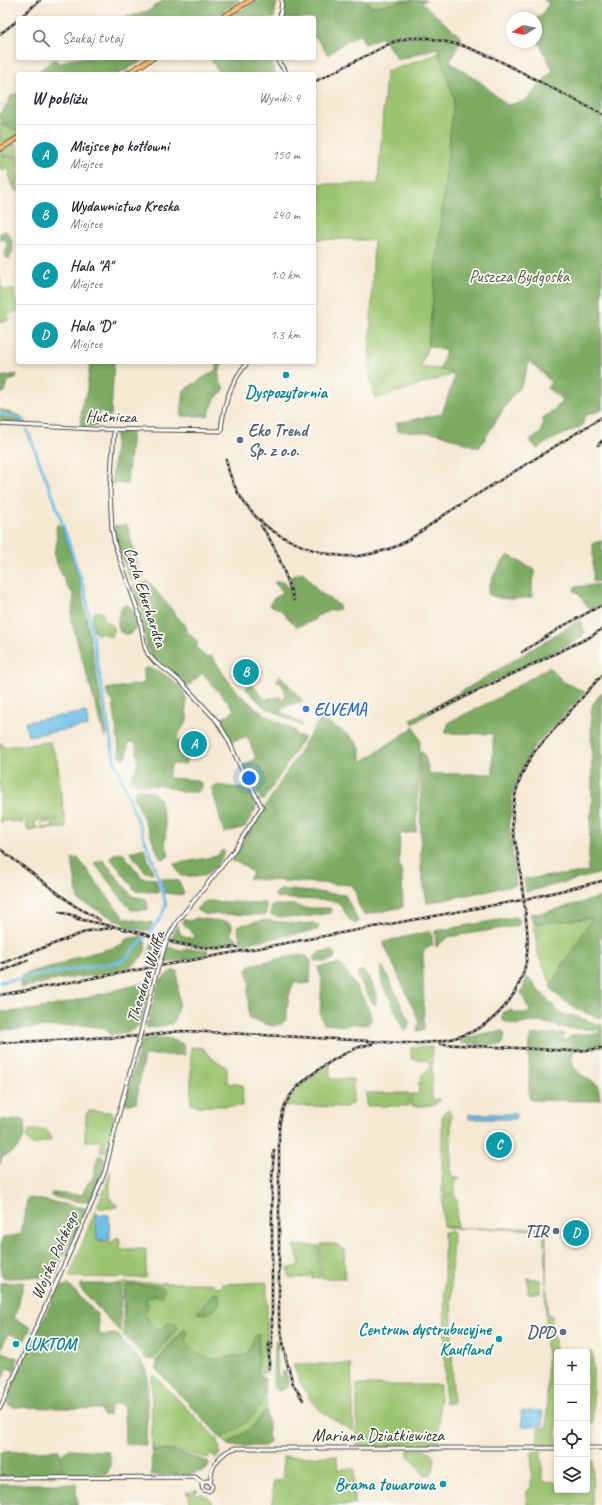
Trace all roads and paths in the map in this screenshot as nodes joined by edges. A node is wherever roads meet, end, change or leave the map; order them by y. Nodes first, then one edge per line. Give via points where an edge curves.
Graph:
1 (251, 0) edge
2 (282, 0) edge
3 (224, 16) edge
4 (280, 16) edge
5 (150, 60) edge
6 (277, 60) edge
7 (129, 72) edge
8 (286, 72) edge
9 (16, 139) edge
10 (0, 149) edge
11 (246, 364) edge
12 (0, 424) edge
13 (114, 430) junction
14 (262, 806) joint
15 (120, 1109) joint
16 (0, 1408) edge
17 (554, 1448) edge
18 (590, 1448) edge
19 (602, 1448) edge
20 (0, 1478) edge
21 (209, 1482) junction
22 (203, 1483) junction

1 - 3 main road
2 - 4 street
5 - 7 main road
6 - 8 street
9 - 10 main road
11 - 13 street, Hutnicza via 226,402 222,431
12 - 13 street, Hutnicza
13 - 14 street, Carla Eberhardta via 110,491 112,529 139,614 145,647 156,663 183,684 217,721
14 - 15 street, Theodora Wulffa, bridge via 233,852 177,922 169,936 155,977
15 - 16 street, Wojska Polskiego via 105,1171 95,1196
17 - 21 street, Mariana Dziatkiewicza via 236,1448 222,1455 208,1477
18 - 19 street
20 - 22 street via 195,1477
21 - 22 street
21 - 22 street via 212,1488 207,1491 203,1489

